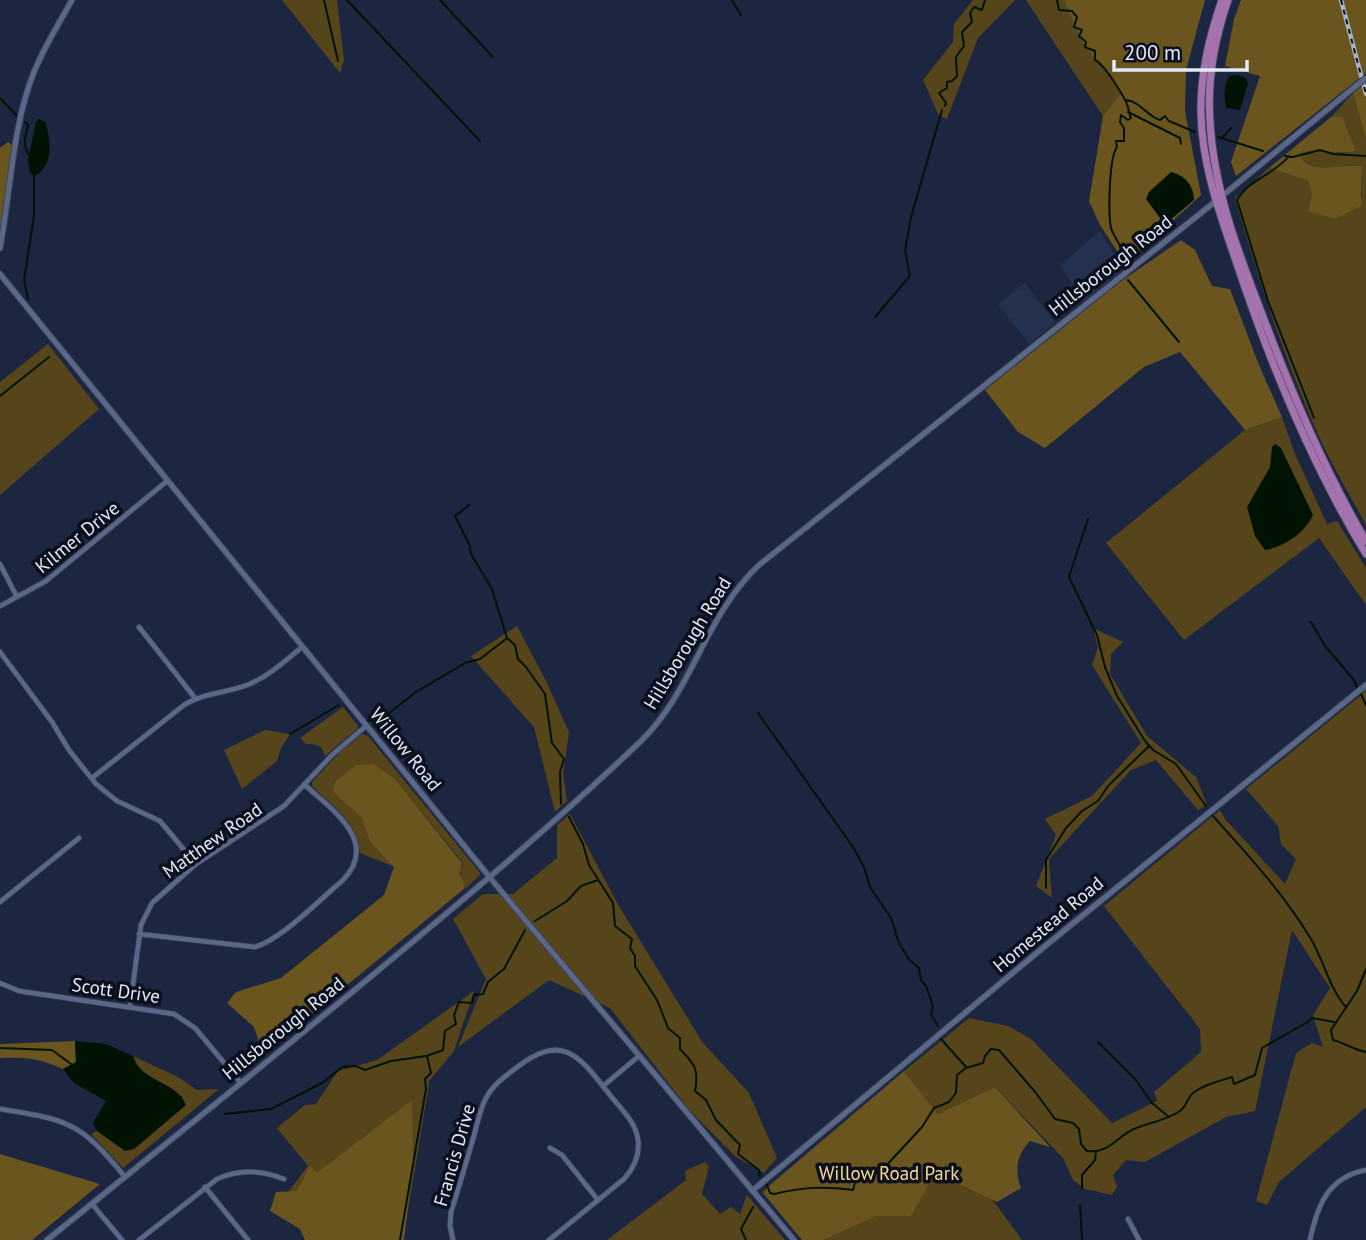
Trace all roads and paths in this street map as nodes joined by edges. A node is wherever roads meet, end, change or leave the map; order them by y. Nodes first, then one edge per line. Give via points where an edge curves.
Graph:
1 (72, 0) edge
2 (1222, 0) edge
3 (1228, 0) edge
4 (1366, 78) edge
5 (1219, 199) junction
6 (0, 248) edge
7 (0, 274) edge
8 (167, 481) junction
9 (1366, 541) edge
10 (1366, 554) edge
11 (0, 564) edge
12 (18, 597) junction
13 (0, 607) edge
14 (139, 627) dead end
15 (302, 647) junction
16 (0, 652) edge
17 (1366, 685) edge
18 (195, 698) junction
19 (366, 726) junction
20 (92, 778) junction
21 (305, 785) junction
22 (79, 838) dead end
23 (196, 864) junction
24 (491, 877) junction
25 (0, 902) edge
26 (139, 934) junction
27 (0, 983) edge
28 (130, 1006) junction
29 (639, 1056) junction
30 (241, 1083) junction
31 (603, 1086) junction
32 (0, 1109) edge
33 (550, 1148) dead end
34 (1366, 1170) edge
35 (125, 1177) junction
36 (284, 1180) dead end
37 (205, 1187) junction
38 (752, 1191) junction
39 (598, 1200) junction
40 (92, 1204) junction
41 (1128, 1219) dead end
42 (47, 1240) edge
43 (122, 1240) edge
44 (139, 1240) edge
45 (248, 1240) edge
46 (453, 1240) edge
47 (549, 1240) edge
48 (794, 1240) edge
49 (1139, 1240) edge
50 (1310, 1240) edge

1 - 6 street via 30,83
2 - 5 highway via 1206,53 1201,101 1203,142
3 - 5 highway via 1217,36 1210,96
4 - 5 street, Hillsborough Road, bridge
5 - 9 highway via 1291,388
5 - 10 highway via 1278,377 1328,487
5 - 24 street, Hillsborough Road via 750,574 724,605 652,729
7 - 8 street, Willow Road
8 - 12 street, Kilmer Drive via 75,559
8 - 15 street, Willow Road
11 - 12 street
12 - 13 street, Kilmer Drive
14 - 18 street
15 - 18 street via 247,685
15 - 19 street, Willow Road
16 - 20 street
17 - 38 street, Homestead Road
18 - 20 street
19 - 21 street, Matthew Road
19 - 24 street, Willow Road
20 - 23 street via 117,801 160,821
21 - 23 street, Matthew Road via 267,819
21 - 26 street via 352,831 355,858 342,881 263,945
22 - 25 street
23 - 26 street, Matthew Road via 152,903
24 - 29 street, Willow Road
24 - 30 street, Hillsborough Road
26 - 28 street, Matthew Road
27 - 28 street, Scott Drive via 19,991
28 - 30 street, Scott Drive via 168,1012 184,1020
29 - 31 street
29 - 38 street, Willow Road
30 - 35 street, Hillsborough Road
31 - 39 street, Francis Drive via 633,1125 639,1149 629,1174
31 - 46 street, Francis Drive via 576,1057 557,1049 537,1053 501,1080 485,1100 478,1122 452,1212
32 - 35 street via 79,1129
33 - 39 street via 562,1155
34 - 50 street via 1344,1177 1326,1193
35 - 40 street, Hillsborough Road
36 - 37 street via 266,1173 240,1172
37 - 44 street
37 - 45 street
38 - 48 street, Willow Road
39 - 47 street, Francis Drive
40 - 42 street, Hillsborough Road
40 - 43 street
41 - 49 street

